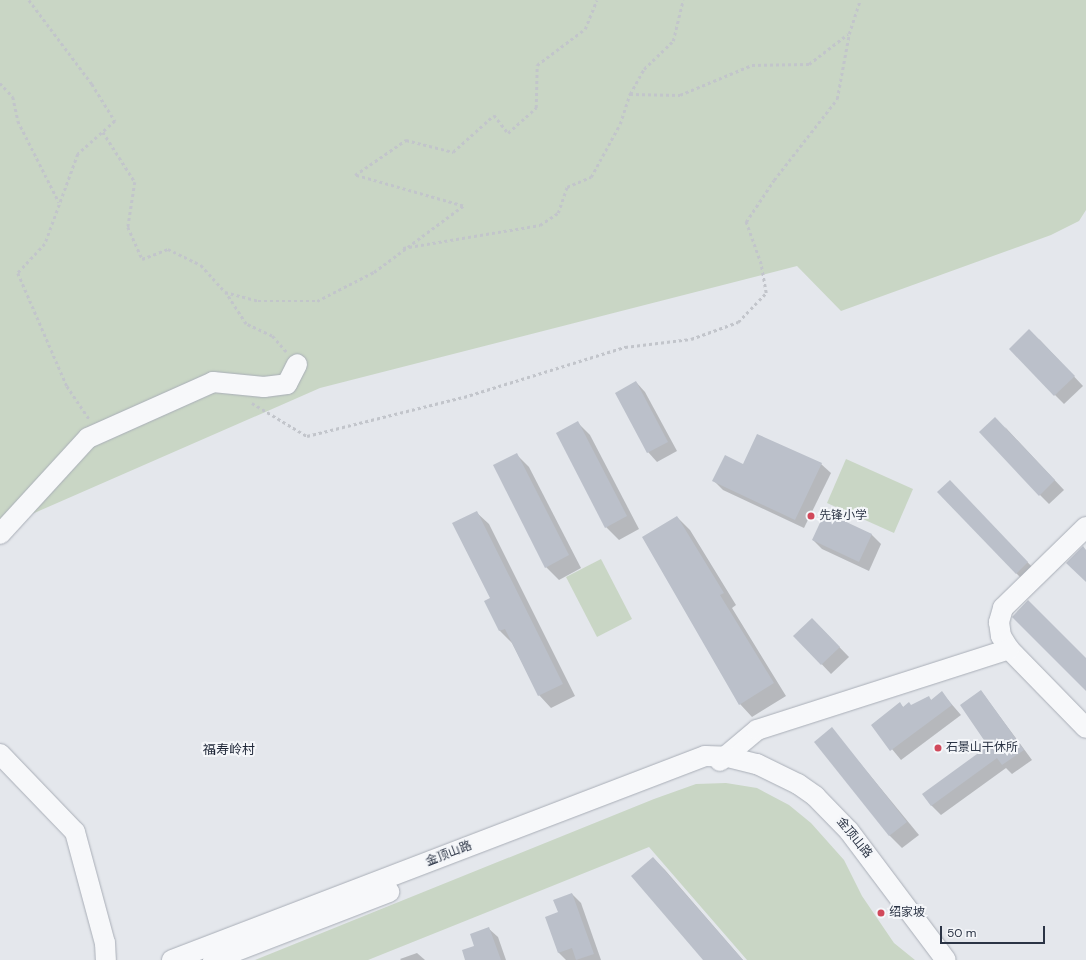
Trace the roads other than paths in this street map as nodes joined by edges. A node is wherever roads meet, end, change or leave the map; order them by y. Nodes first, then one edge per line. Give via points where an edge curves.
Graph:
1 (297, 364) road end
2 (1086, 528) edge
3 (0, 534) edge
4 (1009, 649) junction
5 (1086, 728) edge
6 (0, 754) edge
7 (728, 757) junction
8 (106, 960) edge
9 (172, 960) edge
10 (213, 960) edge
11 (946, 960) edge

1 - 3 street via 287,384 264,387 213,382 88,438
2 - 4 street via 1003,608 999,622 1001,636
4 - 5 street
4 - 7 street via 757,730
6 - 8 street via 75,832 105,943
7 - 9 street, 金顶山路 via 705,756
7 - 10 street, 金顶山路 via 700,771
7 - 11 street, 金顶山路 via 757,764 777,773 798,784 825,805 849,831

